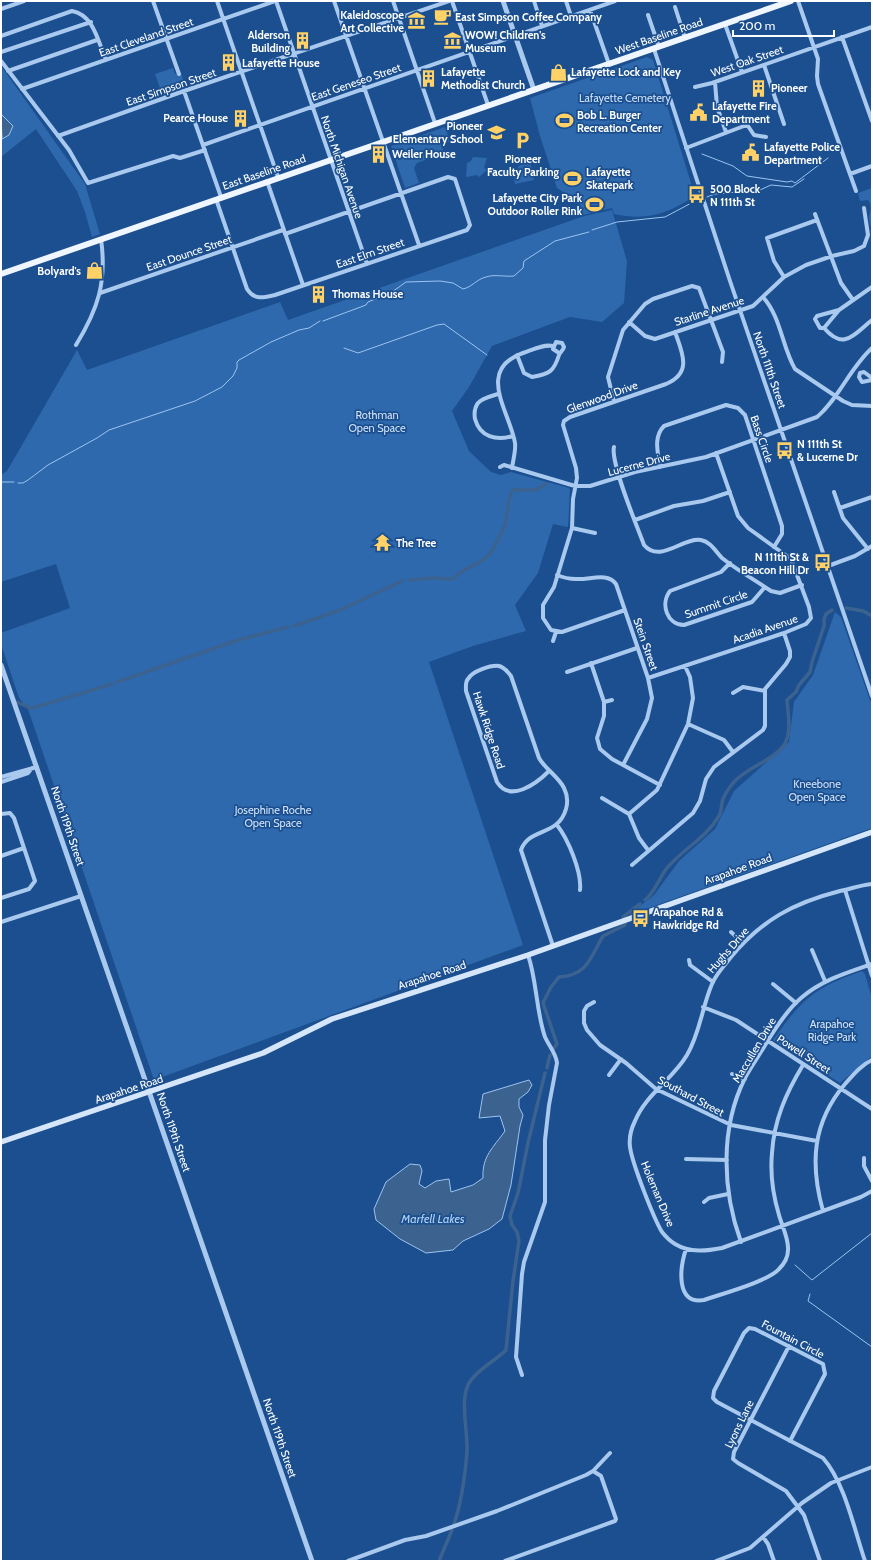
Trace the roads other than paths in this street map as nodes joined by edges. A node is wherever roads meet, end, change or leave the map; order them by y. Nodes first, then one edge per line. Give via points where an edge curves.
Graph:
1 (24, 1) edge
2 (153, 1) edge
3 (217, 1) edge
4 (276, 1) edge
5 (334, 1) edge
6 (393, 1) edge
7 (450, 1) edge
8 (503, 1) edge
9 (534, 1) edge
10 (566, 1) edge
11 (615, 1) edge
12 (791, 1) edge
13 (798, 1) edge
14 (675, 7) dead end
15 (1, 9) edge
16 (590, 10) junction
17 (648, 15) dead end
18 (571, 16) junction
19 (399, 18) junction
20 (223, 20) junction
21 (91, 22) junction
22 (725, 24) junction
23 (542, 26) junction
24 (872, 27) edge
25 (1, 36) edge
26 (346, 36) junction
27 (516, 37) junction
28 (842, 37) junction
29 (685, 38) junction
30 (97, 40) junction
31 (167, 40) junction
32 (814, 47) junction
33 (657, 48) junction
34 (1, 52) edge
35 (470, 53) junction
36 (294, 54) junction
37 (106, 60) junction
38 (1, 61) edge
39 (609, 64) junction
40 (764, 65) junction
41 (8, 71) junction
42 (417, 71) junction
43 (241, 72) junction
44 (742, 72) junction
45 (179, 74) dead end
46 (715, 82) junction
47 (695, 87) dead end
48 (364, 88) junction
49 (22, 89) junction
50 (534, 90) junction
51 (184, 91) junction
52 (488, 105) junction
53 (312, 107) junction
54 (872, 121) edge
55 (435, 123) junction
56 (784, 124) dead end
57 (259, 125) junction
58 (726, 132) junction
59 (58, 136) junction
60 (766, 137) dead end
61 (383, 141) junction
62 (203, 145) junction
63 (686, 148) junction
64 (205, 150) junction
65 (330, 159) junction
66 (872, 166) edge
67 (850, 174) junction
68 (278, 177) junction
69 (267, 181) junction
70 (856, 191) dead end
71 (401, 194) junction
72 (218, 198) junction
73 (864, 208) dead end
74 (348, 211) junction
75 (815, 214) dead end
76 (817, 220) junction
77 (470, 227) joint
78 (284, 232) junction
79 (100, 239) junction
80 (419, 245) junction
81 (233, 247) junction
82 (832, 256) junction
83 (366, 264) junction
84 (1, 274) edge
85 (784, 277) junction
86 (303, 286) junction
87 (872, 287) edge
88 (100, 293) junction
89 (763, 297) junction
90 (853, 300) junction
91 (838, 310) junction
92 (741, 311) junction
93 (712, 320) junction
94 (872, 320) edge
95 (629, 322) junction
96 (824, 328) junction
97 (675, 332) junction
98 (76, 345) dead end
99 (553, 346) junction
100 (872, 348) edge
101 (559, 353) junction
102 (517, 355) junction
103 (722, 362) dead end
104 (498, 394) junction
105 (835, 397) junction
106 (614, 402) junction
107 (872, 406) edge
108 (781, 430) junction
109 (513, 436) junction
110 (753, 440) junction
111 (614, 447) dead end
112 (716, 453) junction
113 (500, 467) dead end
114 (660, 467) junction
115 (512, 468) junction
116 (620, 477) junction
117 (575, 486) junction
118 (730, 492) junction
119 (834, 492) dead end
120 (872, 497) edge
121 (840, 508) junction
122 (635, 520) junction
123 (572, 528) junction
124 (595, 533) dead end
125 (872, 546) edge
126 (774, 547) junction
127 (868, 549) junction
128 (730, 563) junction
129 (828, 566) junction
130 (557, 575) junction
131 (802, 585) junction
132 (765, 587) junction
133 (625, 610) junction
134 (556, 632) junction
135 (784, 633) junction
136 (554, 641) dead end
137 (637, 648) junction
138 (591, 663) junction
139 (1, 665) edge
140 (685, 666) junction
141 (566, 672) dead end
142 (648, 678) junction
143 (765, 691) junction
144 (733, 693) dead end
145 (872, 696) edge
146 (612, 700) dead end
147 (604, 702) junction
148 (688, 724) junction
149 (733, 752) junction
150 (623, 765) junction
151 (34, 768) junction
152 (549, 771) junction
153 (1, 777) edge
154 (1, 782) edge
155 (660, 785) junction
156 (602, 798) dead end
157 (1, 814) edge
158 (629, 814) junction
159 (557, 825) junction
160 (872, 832) edge
161 (24, 848) junction
162 (648, 850) junction
163 (1, 856) edge
164 (632, 865) dead end
165 (872, 884) edge
166 (580, 890) dead end
167 (846, 890) junction
168 (81, 896) junction
169 (1, 898) edge
170 (1, 922) edge
171 (731, 932) dead end
172 (743, 943) junction
173 (553, 946) junction
174 (812, 950) dead end
175 (528, 955) junction
176 (689, 960) dead end
177 (870, 965) edge
178 (872, 976) edge
179 (825, 981) junction
180 (713, 982) junction
181 (773, 984) dead end
182 (594, 1002) dead end
183 (796, 1003) junction
184 (703, 1007) junction
185 (767, 1042) junction
186 (621, 1059) junction
187 (872, 1060) edge
188 (803, 1065) junction
189 (732, 1074) dead end
190 (608, 1075) dead end
191 (745, 1079) junction
192 (841, 1089) junction
193 (656, 1090) junction
194 (150, 1093) junction
195 (872, 1109) edge
196 (731, 1126) junction
197 (774, 1134) junction
198 (817, 1141) junction
199 (1, 1142) edge
200 (864, 1158) dead end
201 (686, 1159) dead end
202 (726, 1160) junction
203 (872, 1181) edge
204 (872, 1191) edge
205 (728, 1194) junction
206 (704, 1202) dead end
207 (823, 1211) junction
208 (782, 1226) junction
209 (741, 1242) junction
210 (686, 1249) junction
211 (789, 1346) junction
212 (522, 1375) dead end
213 (750, 1420) junction
214 (790, 1441) junction
215 (610, 1453) dead end
216 (872, 1467) edge
217 (593, 1471) junction
218 (837, 1480) junction
219 (798, 1506) junction
220 (763, 1538) junction
221 (312, 1561) edge
222 (348, 1561) edge
223 (505, 1561) edge
224 (716, 1561) edge
225 (774, 1561) edge
226 (820, 1561) edge
227 (865, 1561) edge

1 - 15 street
2 - 31 street
3 - 20 street
4 - 20 street, East Cleveland Street
4 - 36 street, North Michigan Avenue
5 - 26 street
6 - 19 street
7 - 19 street, East Simpson Street
7 - 35 street
8 - 27 street
9 - 23 street
10 - 18 street
11 - 16 street, East Geneseo Street
12 - 22 main road, West Baseline Road
13 - 32 street
14 - 29 street
16 - 18 street, East Geneseo Street
16 - 39 street
17 - 33 street, North 111th Street
18 - 23 street, East Geneseo Street
19 - 26 street, East Simpson Street
19 - 42 street
20 - 31 street, East Cleveland Street
20 - 43 street
21 - 25 street via 80,12 72,11
21 - 30 street
21 - 34 street
22 - 29 main road, West Baseline Road
22 - 44 street
23 - 27 street, East Geneseo Street
24 - 28 street, West Oak Street
26 - 36 street, East Simpson Street
26 - 48 street
27 - 35 street, East Geneseo Street
27 - 50 street
28 - 32 street, West Oak Street
28 - 54 street
29 - 33 main road, West Baseline Road
30 - 37 street
30 - 41 street
31 - 37 street, East Cleveland Street
31 - 45 street
32 - 40 street, West Oak Street
32 - 67 street via 819,64 818,84
33 - 39 main road, West Baseline Road
33 - 63 street, North 111th Street
35 - 42 street, East Geneseo Street
35 - 52 street
36 - 43 street, East Simpson Street
36 - 53 street, North Michigan Avenue
37 - 49 street, East Cleveland Street
38 - 41 street
39 - 50 main road, West Baseline Road
40 - 44 street, West Oak Street
40 - 56 street
41 - 49 street
42 - 48 street, East Geneseo Street
42 - 55 street
43 - 51 street, East Simpson Street
43 - 57 street
44 - 46 street, West Oak Street
46 - 47 street, West Oak Street
46 - 58 street via 717,107
48 - 53 street, East Geneseo Street
48 - 61 street
49 - 59 street
50 - 52 main road, East Baseline Road
51 - 59 street, East Simpson Street
51 - 62 street, East Elm Street
52 - 55 main road, East Baseline Road
53 - 57 street, East Geneseo Street
53 - 65 street, North Michigan Avenue
55 - 61 main road, East Baseline Road
57 - 62 street, East Geneseo Street
57 - 68 street
58 - 60 street via 748,126 754,135
58 - 63 street
59 - 64 street via 88,183 172,156 180,158
61 - 65 main road, East Baseline Road
61 - 71 street
62 - 64 street, East Elm Street
63 - 92 street, North 111th Street
64 - 72 street, East Elm Street
65 - 68 main road, East Baseline Road
65 - 74 street, North Michigan Avenue
66 - 67 street
67 - 70 street
68 - 69 main road, East Baseline Road
69 - 72 main road, East Baseline Road
69 - 78 street
71 - 74 street, East Dounce Street
71 - 77 street, East Dounce Street via 448,177 455,179
71 - 80 street
72 - 79 main road, East Baseline Road
72 - 81 street, East Elm Street
73 - 82 street, Starline Avenue via 868,235 866,243 860,249
74 - 78 street, East Dounce Street
74 - 83 street, North Michigan Avenue
75 - 76 street
76 - 82 street
76 - 85 street via 766,238 774,261
77 - 80 street, East Elm Street
78 - 81 street, East Dounce Street
78 - 86 street
79 - 84 main road, East Baseline Road
79 - 88 street via 103,269
80 - 83 street, East Elm Street
81 - 86 street, East Elm Street via 251,294 259,298
81 - 88 street, East Dounce Street
82 - 85 street, Starline Avenue via 806,265
82 - 90 street via 841,283
83 - 86 street, East Elm Street
85 - 89 street, Starline Avenue
87 - 90 street
88 - 98 street via 94,312
89 - 92 street, Starline Avenue via 753,306
89 - 105 street via 774,313 795,369
90 - 91 street
91 - 96 street
91 - 96 street via 822,314 815,319 820,328
92 - 93 street, Starline Avenue
92 - 108 street, North 111th Street
93 - 95 street via 702,291 692,286 648,302
93 - 97 street, Starline Avenue
93 - 103 street via 723,352
94 - 96 street via 842,340 832,337
95 - 97 street, Starline Avenue via 650,338
95 - 106 street via 623,330 608,377
97 - 106 street, Glenwood Drive via 683,356 680,374 671,382
99 - 101 street via 554,351
99 - 101 street via 556,342 562,342 563,350
99 - 102 street via 542,346
100 - 105 street, Lucerne Drive via 859,360
101 - 102 street via 558,363 553,369 532,377 524,373
102 - 104 street via 502,369 497,384
104 - 109 street
104 - 109 street via 478,404 475,409 476,420 481,431 487,435 500,439
105 - 107 street via 852,404
105 - 108 street, Lucerne Drive via 817,417
106 - 117 street, Glenwood Drive via 564,421 563,429 576,468
108 - 110 street, Lucerne Drive
108 - 129 street, North 111th Street
109 - 115 street via 515,445
110 - 112 street, Lucerne Drive
110 - 114 street, Bass Circle via 741,410 726,405 668,424 660,430 657,440
110 - 126 street, Bass Circle via 782,526 782,534
111 - 116 street via 612,453
112 - 114 street, Lucerne Drive
112 - 118 street, Acadia Avenue
113 - 115 street, Lucerne Drive via 504,465
114 - 116 street, Lucerne Drive
115 - 117 street, Lucerne Drive
116 - 117 street, Lucerne Drive via 590,486
116 - 122 street
117 - 123 street, Glenwood Drive
118 - 122 street via 704,501 674,506
118 - 126 street, Acadia Avenue via 742,523
119 - 121 street
120 - 121 street
121 - 127 street via 848,525
122 - 128 street via 644,545 650,550 661,552 699,540 708,543
123 - 124 street
123 - 130 street, Glenwood Drive
125 - 127 street
126 - 131 street, Acadia Avenue via 791,559
127 - 129 street
128 - 132 street
128 - 132 street, Summit Circle via 721,572 670,591 664,604 672,621 684,625 752,602
129 - 145 street, North 111th Street
130 - 133 street, Stein Street via 578,579 610,578 616,584
130 - 134 street, Glenwood Drive via 542,612 548,627
131 - 132 street via 780,593
131 - 135 street, Acadia Avenue via 811,618 806,624
133 - 134 street
133 - 137 street, Stein Street
134 - 136 street
135 - 140 street, Acadia Avenue
135 - 143 street via 790,657
137 - 138 street
137 - 142 street, Stein Street
138 - 141 street
138 - 147 street
139 - 151 street, North 119th Street
140 - 142 street, Acadia Avenue
140 - 148 street via 690,677 693,698
142 - 150 street, Stein Street via 652,698 650,710
143 - 144 street via 743,687
143 - 149 street via 763,730
146 - 147 street
147 - 150 street via 604,716 597,732 598,744 605,755
148 - 149 street via 724,740
148 - 155 street
149 - 162 street via 710,772 693,813
150 - 155 street
151 - 153 street
151 - 154 street via 28,773
151 - 168 street, North 119th Street
152 - 152 street, Hawk Ridge Road via 539,758 511,676 506,669 500,666 492,667 471,675 466,683 466,691 501,789 514,792 525,788 537,783
152 - 159 street, Hawk Ridge Road via 565,789 567,798 565,813
155 - 158 street
156 - 158 street
157 - 161 street via 6,812 12,815
158 - 162 street via 639,838
159 - 166 street via 568,842 581,881
159 - 173 street via 527,840 521,850
160 - 173 main road, Arapahoe Road
161 - 163 street
161 - 169 street via 35,879 34,884 29,889
162 - 164 street
165 - 167 street, Hughs Drive
167 - 172 street, Hughs Drive via 814,898 787,909 761,926
167 - 177 street
168 - 170 street
168 - 194 street, North 119th Street
171 - 172 street
172 - 180 street, Hughs Drive
173 - 175 main road, Arapahoe Road
174 - 179 street
175 - 194 main road, Arapahoe Road via 332,1019 274,1049
175 - 212 street via 545,1035 557,1062 548,1104 545,1202 522,1274 516,1357
176 - 180 street via 690,965
177 - 178 street
177 - 179 street, Maccullen Drive
179 - 183 street, Maccullen Drive
180 - 184 street, Hughs Drive
181 - 183 street
182 - 186 street, Southard Street via 584,1011 587,1030 600,1045
183 - 185 street, Maccullen Drive
184 - 185 street, Powell Street via 736,1020
184 - 193 street, Hughs Drive via 697,1032 687,1055
185 - 188 street, Powell Street
185 - 191 street, Maccullen Drive
186 - 190 street
186 - 193 street, Southard Street
187 - 192 street via 861,1067
188 - 192 street, Powell Street
188 - 197 street via 784,1098
189 - 191 street
191 - 196 street, Maccullen Drive
192 - 195 street, Powell Street
192 - 198 street via 827,1111
193 - 196 street, Southard Street
193 - 210 street, Holeman Drive via 635,1121 630,1147 662,1231 674,1244
194 - 199 main road, Arapahoe Road
194 - 221 street, North 119th Street
196 - 197 street, Southard Street
196 - 202 street, Maccullen Drive
197 - 198 street, Southard Street
197 - 208 street via 772,1187
198 - 207 street via 816,1181
200 - 203 street via 864,1166
201 - 202 street
202 - 205 street, Maccullen Drive
204 - 207 street, Holeman Drive
205 - 206 street via 709,1198
205 - 209 street, Maccullen Drive
207 - 208 street, Holeman Drive
208 - 209 street, Holeman Drive
208 - 210 street via 788,1244 787,1256 774,1274 699,1301 686,1296 682,1285 681,1268
209 - 210 street, Holeman Drive via 709,1250
211 - 213 street, Lyons Lane
211 - 213 street, Fountain Circle via 752,1328 746,1330 714,1391 713,1398
211 - 214 street, Fountain Circle via 823,1364 826,1370
213 - 214 street
213 - 219 street, Lyons Lane via 733,1459 786,1491
214 - 218 street via 823,1458
215 - 217 street
216 - 218 street
217 - 222 street via 497,1511
217 - 223 street via 601,1476 615,1521
218 - 219 street
218 - 227 street
219 - 220 street
219 - 226 street via 804,1515
220 - 224 street via 745,1551
220 - 225 street

